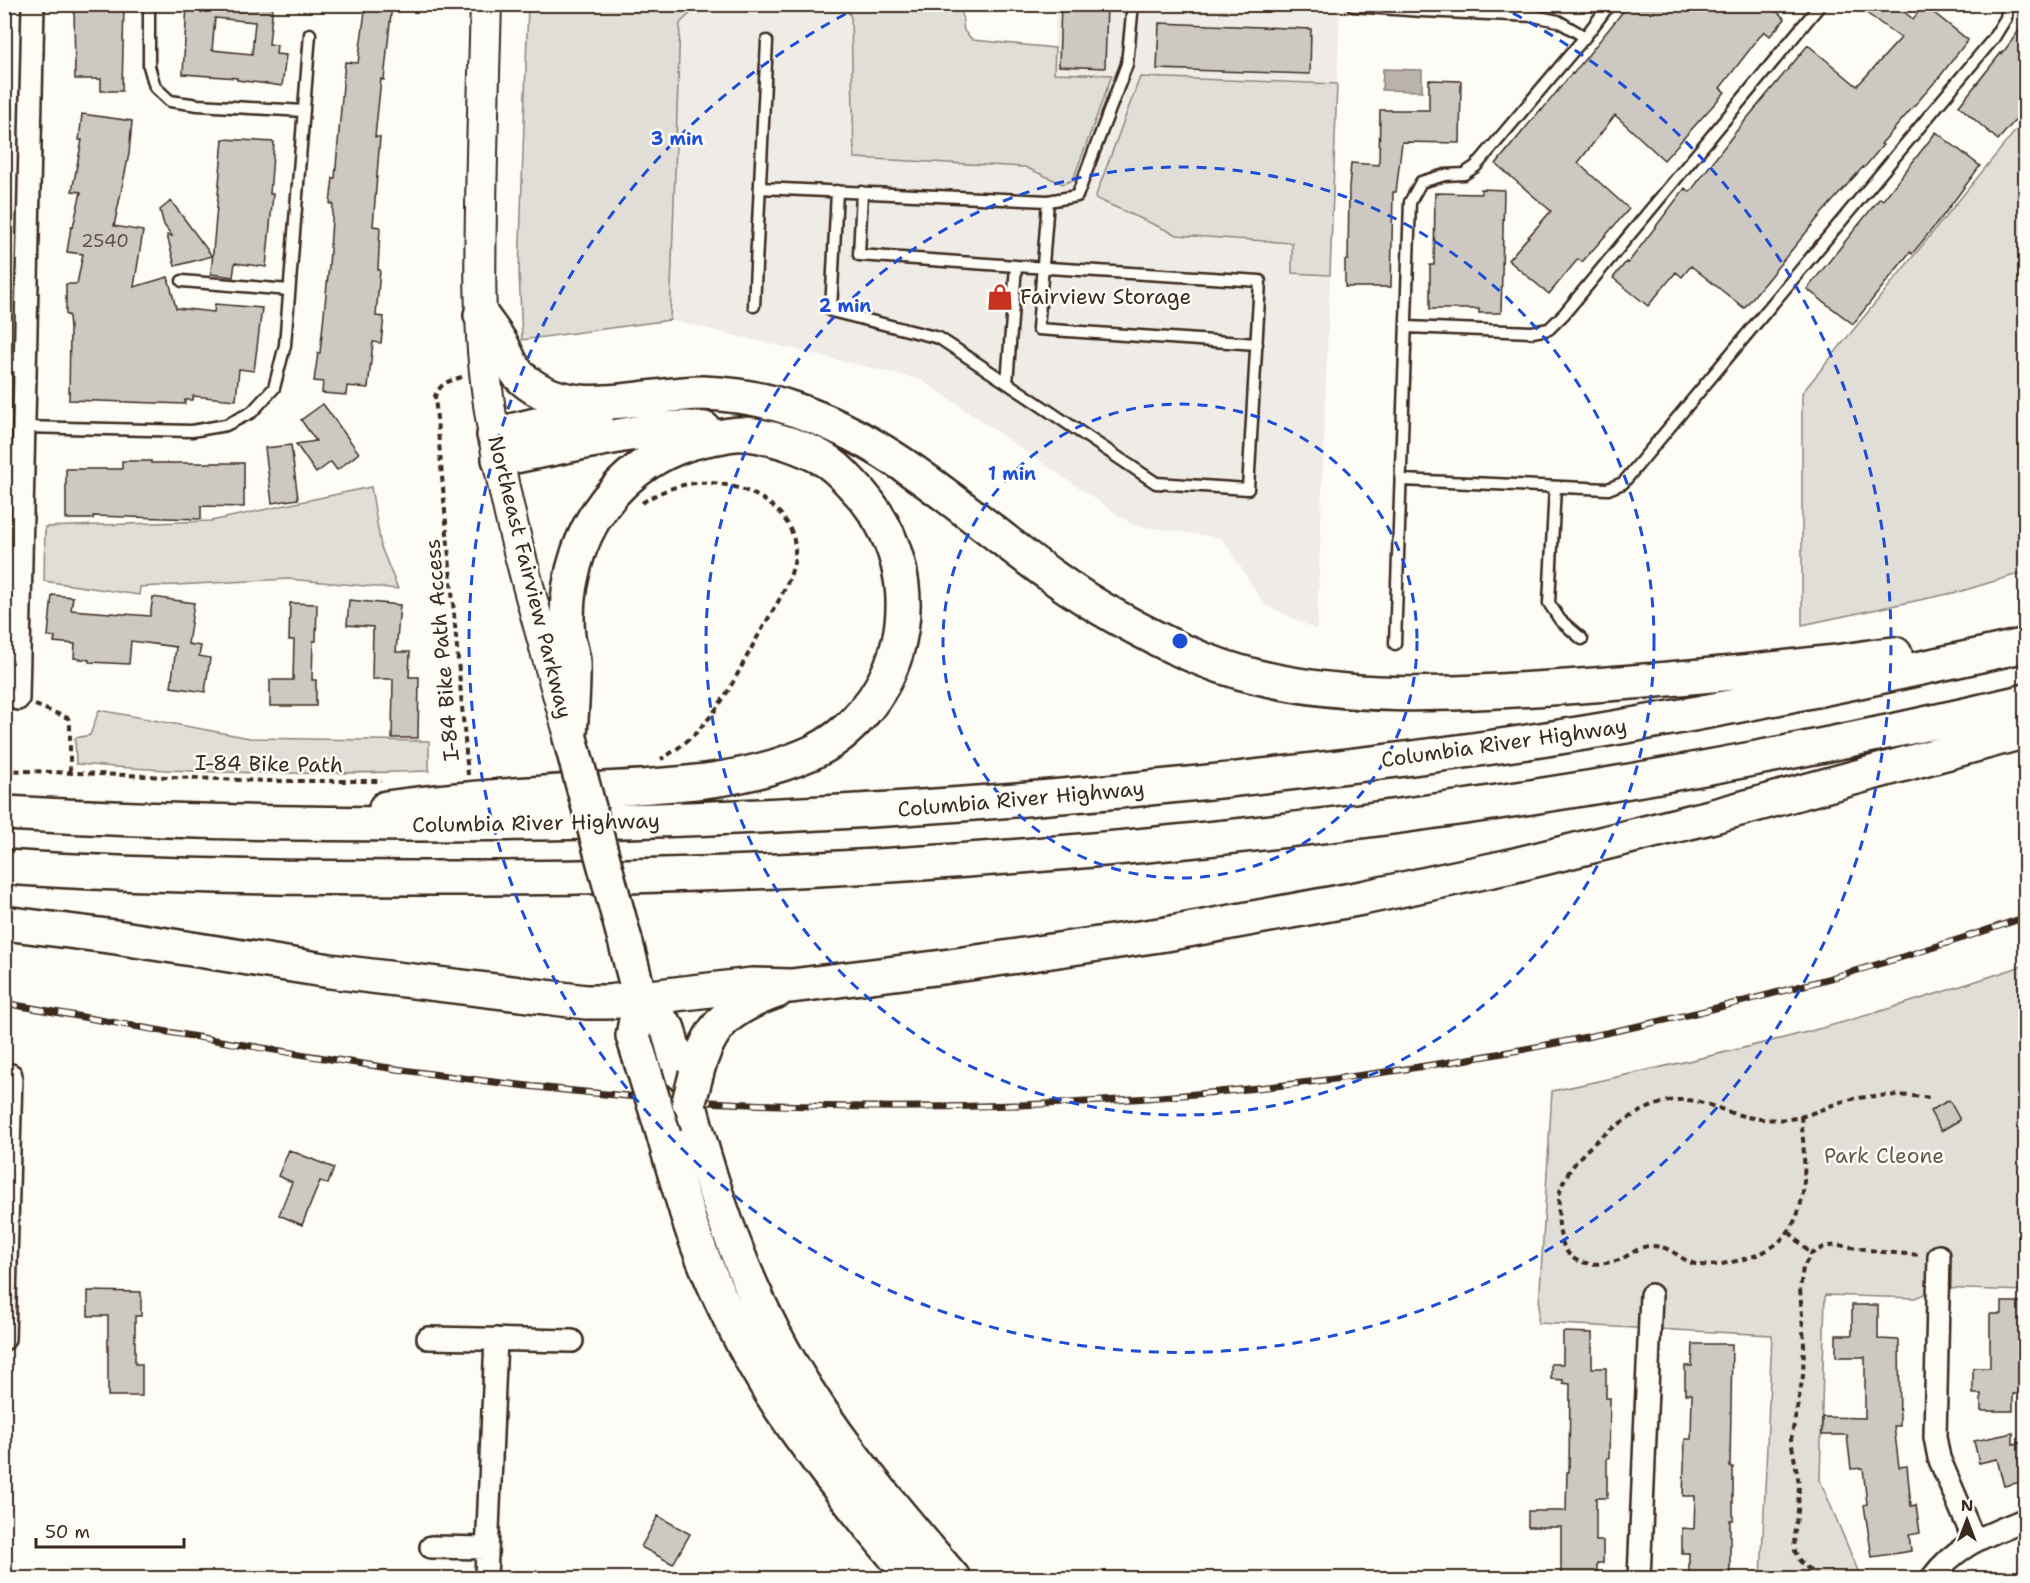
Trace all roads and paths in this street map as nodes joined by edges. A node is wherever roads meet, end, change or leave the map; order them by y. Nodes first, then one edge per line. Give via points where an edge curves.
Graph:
1 (33, 4) edge
2 (149, 4) edge
3 (486, 4) edge
4 (1133, 4) edge
5 (1610, 4) edge
6 (1821, 4) edge
7 (2008, 4) edge
8 (1353, 6) edge
9 (1422, 8) edge
10 (310, 34) dead end
11 (1585, 37) junction
12 (767, 41) dead end
13 (304, 111) junction
14 (760, 188) junction
15 (837, 191) junction
16 (862, 192) junction
17 (1048, 201) junction
18 (1016, 266) junction
19 (1042, 267) junction
20 (183, 281) dead end
21 (289, 290) junction
22 (754, 306) dead end
23 (481, 315) junction
24 (1407, 327) junction
25 (1257, 344) junction
26 (14, 366) edge
27 (485, 371) junction
28 (1007, 383) junction
29 (618, 402) junction
30 (23, 427) junction
31 (741, 433) junction
32 (496, 447) junction
33 (1402, 480) junction
34 (1555, 487) junction
35 (638, 507) dead end
36 (13, 529) edge
37 (1582, 639) dead end
38 (2025, 643) edge
39 (1395, 644) dead end
40 (18, 699) joint
41 (2025, 701) edge
42 (2025, 731) edge
43 (570, 738) junction
44 (657, 761) dead end
45 (4, 770) edge
46 (70, 774) junction
47 (458, 778) dead end
48 (392, 780) dead end
49 (4, 813) edge
50 (273, 823) junction
51 (4, 867) edge
52 (4, 923) edge
53 (791, 986) junction
54 (640, 998) junction
55 (8, 1075) edge
56 (688, 1084) junction
57 (1931, 1098) dead end
58 (1801, 1116) junction
59 (1789, 1232) junction
60 (1811, 1254) junction
61 (1939, 1256) joint
62 (5, 1291) edge
63 (1651, 1295) dead end
64 (428, 1338) dead end
65 (4, 1339) edge
66 (495, 1339) junction
67 (572, 1341) dead end
68 (2025, 1519) edge
69 (1974, 1540) junction
70 (431, 1547) dead end
71 (487, 1548) junction
72 (486, 1578) edge
73 (913, 1578) edge
74 (953, 1578) edge
75 (1639, 1578) edge
76 (1818, 1578) edge
77 (1932, 1578) edge

1 - 26 street
2 - 13 lane via 149,66 155,87 170,100
3 - 23 main road, Northeast Fairview Parkway
4 - 17 lane via 1127,64 1077,196
5 - 11 lane
6 - 24 lane via 1549,328 1532,332
7 - 34 lane via 2006,18 1993,39 1623,483 1608,489
8 - 9 lane
9 - 11 lane via 1534,16 1557,21
10 - 13 lane
11 - 24 lane via 1476,166 1464,174 1421,182 1410,202
12 - 14 lane
13 - 21 lane
14 - 15 lane
14 - 22 lane
15 - 16 lane
15 - 28 lane via 831,311 939,338
16 - 17 lane
16 - 18 lane via 859,255
17 - 19 lane
18 - 19 lane
18 - 28 lane
19 - 25 lane via 1260,281
19 - 25 lane via 1038,329
20 - 21 lane
21 - 30 lane via 285,345 274,388 252,412 226,425 192,431
23 - 27 main road, Northeast Fairview Parkway
23 - 29 main road via 502,345 509,363 534,388 568,399
24 - 33 lane
25 - 28 lane via 1248,489 1156,483
26 - 30 street
27 - 32 main road, Northeast Fairview Parkway
27 - 47 path, I-84 Bike Path Access via 445,382 435,396 469,778
29 - 32 main road
29 - 38 main road via 660,395 736,396 791,408 822,420 867,441 912,470 1110,614 1202,659 1302,686 1358,693 1459,694 1709,675
30 - 36 street
31 - 32 main road via 689,427
31 - 43 main road via 695,441 648,461 621,482 586,532 572,574 567,610 573,660
31 - 50 main road via 771,438 825,459 867,498 896,554 904,609 892,666 864,712 842,733 813,752 734,777 686,784 435,801
32 - 43 main road, Northeast Fairview Parkway via 511,520
33 - 34 lane
33 - 39 lane
34 - 37 lane via 1549,603 1560,620
35 - 44 path via 666,489 715,483 761,498 779,511 794,536 793,568 784,590 721,703 678,749
36 - 40 street
38 - 50 main road, Columbia River Highway via 1820,690 1581,734 1134,790 920,808 637,822
40 - 46 path via 68,718
41 - 51 main road via 1833,744 1595,786 1382,818 1024,855 662,876 498,879 288,878
42 - 53 main road via 1699,820 1362,898 1155,936
43 - 54 main road, Northeast Fairview Parkway, bridge
45 - 46 path, I-84 Bike Path
46 - 48 path, I-84 Bike Path via 265,781
49 - 50 main road, Columbia River Highway
52 - 54 main road via 330,971 586,1002
53 - 54 main road via 753,985
53 - 56 main road via 744,1005 715,1028
54 - 56 main road, Northeast Fairview Parkway via 668,1029
54 - 73 main road, Northeast Fairview Parkway, bridge via 633,1036 691,1224 743,1342 781,1408 827,1474
55 - 62 street
56 - 74 main road, Northeast Fairview Parkway via 698,1135 763,1311 807,1391 850,1453
57 - 58 path via 1878,1096 1842,1102
58 - 59 path via 1804,1187 1801,1208
58 - 59 path via 1744,1117 1686,1100 1656,1105 1634,1114 1584,1151 1559,1192 1564,1247 1574,1259 1586,1263 1618,1261 1646,1246 1658,1246 1693,1264 1727,1264 1768,1250
59 - 60 path
60 - 61 path via 1838,1245
60 - 76 path via 1803,1268 1800,1289 1803,1376 1791,1440 1799,1484 1795,1551
61 - 69 street via 1935,1437 1939,1458
62 - 65 street
63 - 75 street
64 - 66 street
66 - 67 street
66 - 71 street
68 - 69 street
69 - 77 street
70 - 71 street
71 - 72 street

